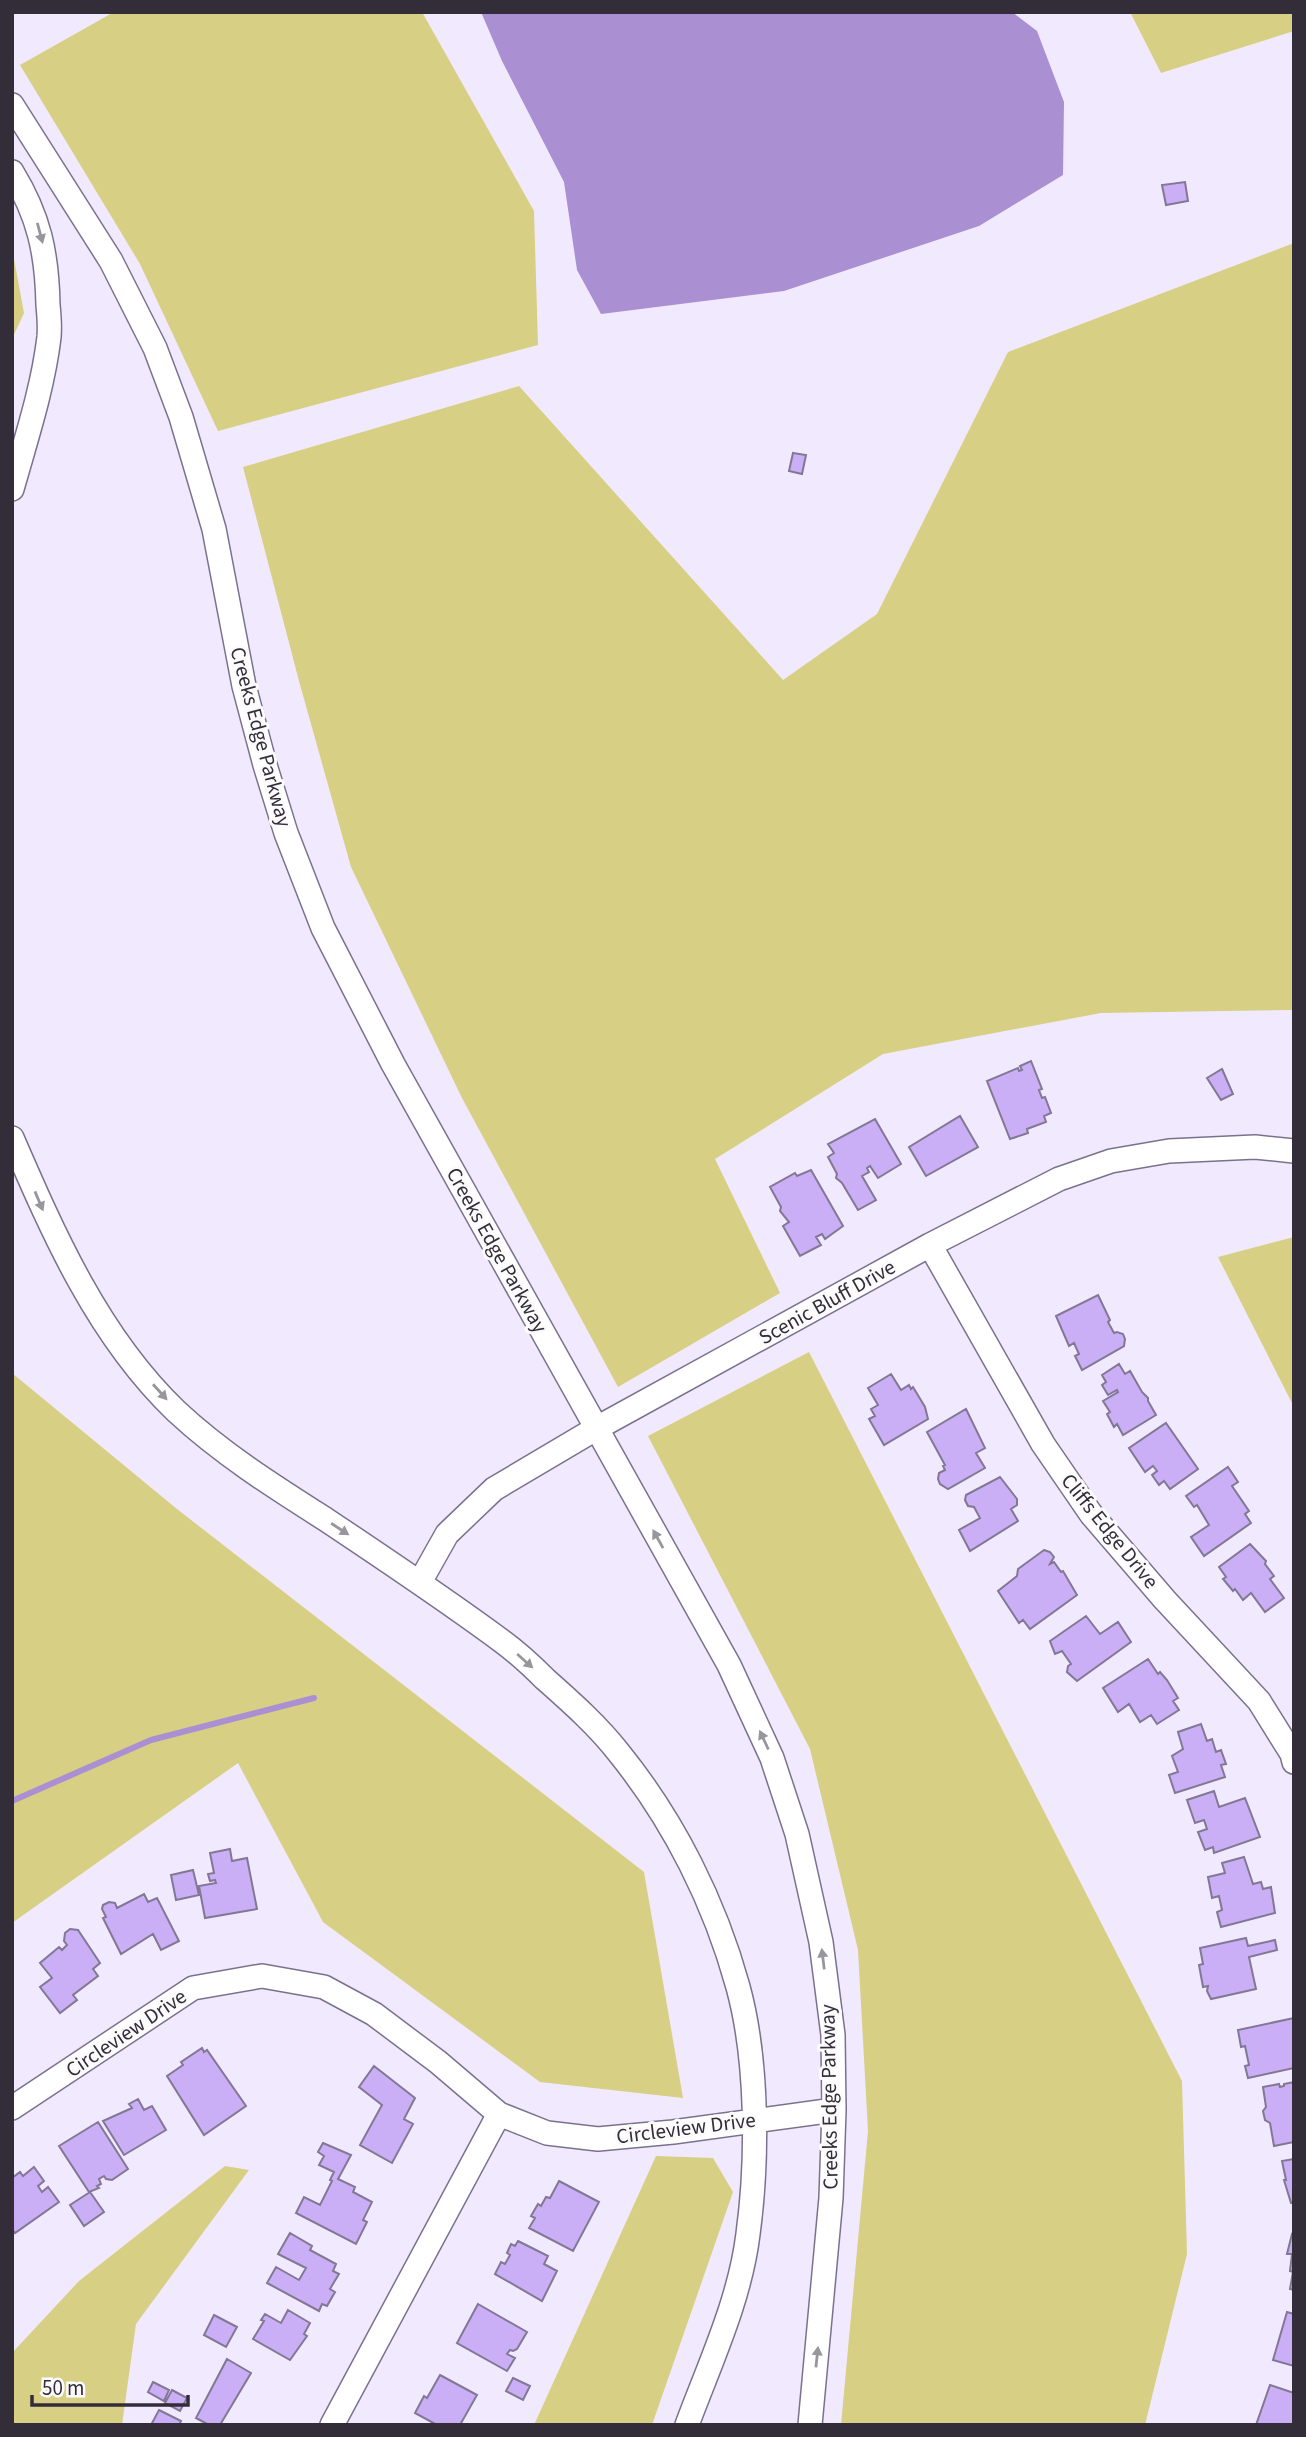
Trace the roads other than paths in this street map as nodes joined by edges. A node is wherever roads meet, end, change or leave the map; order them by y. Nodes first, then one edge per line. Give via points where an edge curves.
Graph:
1 (12, 105) edge
2 (12, 172) edge
3 (12, 489) edge
4 (12, 1138) edge
5 (1294, 1151) edge
6 (930, 1245) junction
7 (597, 1428) junction
8 (420, 1582) junction
9 (1294, 1762) edge
10 (12, 2108) edge
11 (834, 2110) junction
12 (499, 2114) junction
13 (754, 2120) junction
14 (332, 2425) edge
15 (687, 2425) edge
16 (810, 2425) edge

1 - 7 street, Creeks Edge Parkway via 111,261 155,348 214,529 244,686 265,765 323,928 393,1064
2 -> 3 street via 34,212 43,242 49,335
4 -> 8 street via 86,1293 128,1357 176,1410 236,1461
5 - 6 street, Scenic Bluff Drive via 1255,1147 1169,1151 1111,1161 1059,1179
6 - 7 street, Scenic Bluff Drive
6 - 9 street, Cliffs Edge Drive via 1043,1444 1090,1514 1259,1701
7 - 8 street, Scenic Bluff Drive via 494,1489 447,1534
11 -> 7 street, Creeks Edge Parkway via 832,2035 821,1942 797,1835 772,1758 730,1665
8 -> 13 street via 508,1645 562,1694 618,1752 655,1804 708,1901 739,1990 749,2046
10 - 12 street, Circleview Drive via 193,1988 262,1976 324,1987 374,2014
11 - 13 street, Circleview Drive
16 -> 11 street, Creeks Edge Parkway via 831,2198
12 - 13 street, Circleview Drive via 547,2133 598,2139
12 - 14 street
13 - 15 street via 748,2237 733,2302

